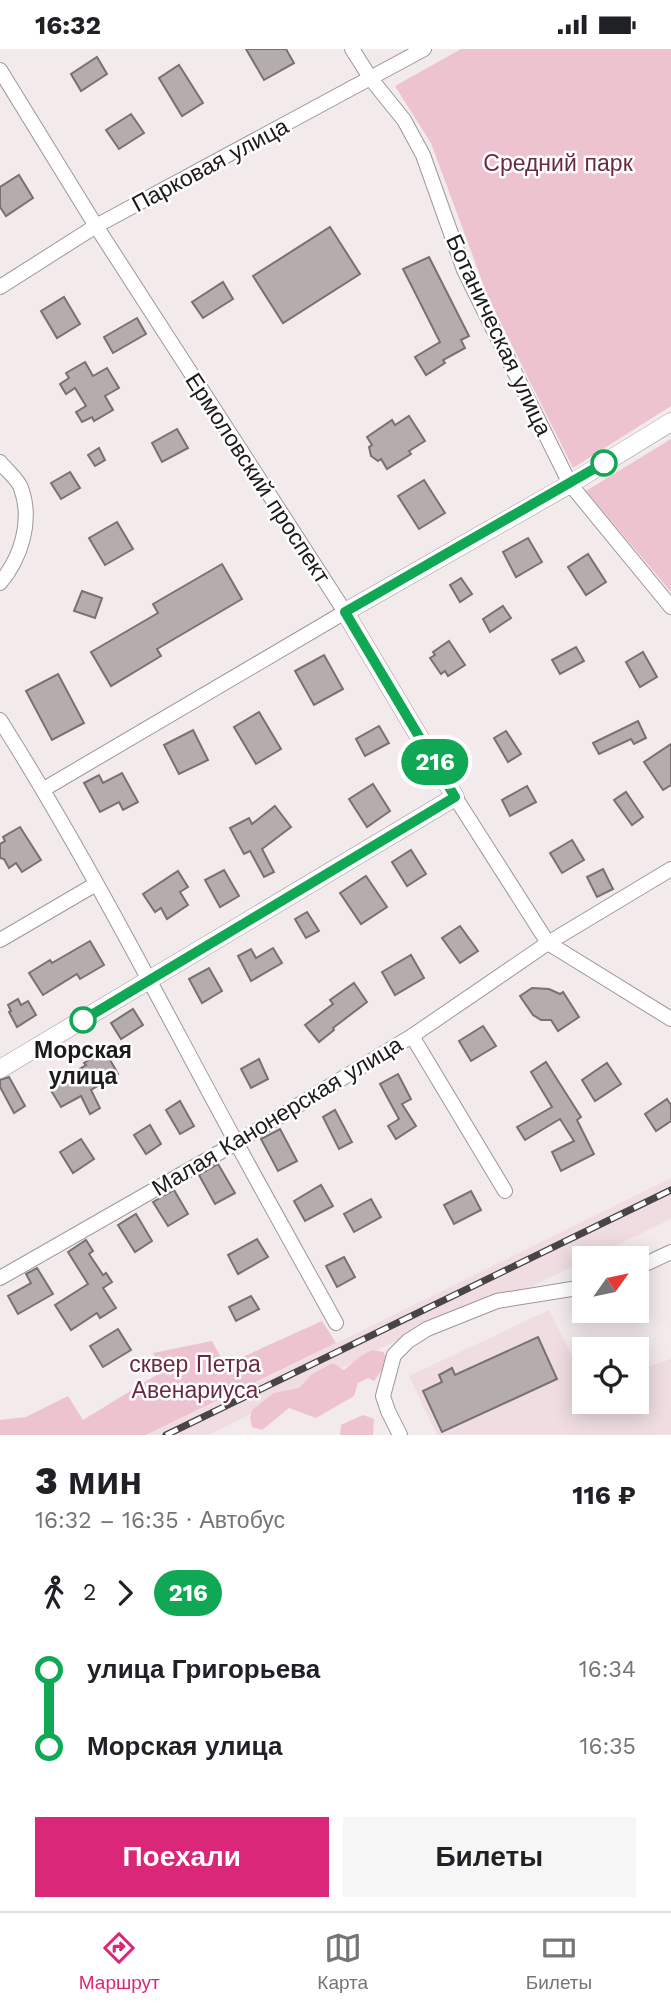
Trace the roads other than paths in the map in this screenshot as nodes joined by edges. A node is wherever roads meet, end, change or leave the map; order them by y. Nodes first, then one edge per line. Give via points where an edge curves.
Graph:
1 (352, 49) edge
2 (424, 49) edge
3 (0, 70) edge
4 (370, 79) junction
5 (96, 226) junction
6 (0, 287) edge
7 (671, 422) edge
8 (0, 462) edge
9 (570, 484) junction
10 (0, 583) edge
11 (671, 607) edge
12 (345, 612) junction
13 (0, 720) edge
14 (44, 789) junction
15 (455, 797) junction
16 (671, 869) edge
17 (96, 884) junction
18 (0, 940) edge
19 (548, 943) junction
20 (150, 980) junction
21 (671, 1019) edge
22 (412, 1036) junction
23 (0, 1069) edge
24 (236, 1143) junction
25 (505, 1191) dead end
26 (671, 1252) edge
27 (649, 1262) edge
28 (0, 1277) edge
29 (572, 1289) edge
30 (336, 1324) dead end
31 (400, 1435) edge

1 - 4 street, Ботаническая улица
2 - 4 street, Парковая улица
3 - 5 street, Ермоловский проспект
4 - 5 street, Парковая улица
4 - 9 street, Ботаническая улица via 404,120 424,155 464,270
5 - 6 street, Парковая улица
5 - 12 street, Ермоловский проспект
7 - 9 street
8 - 10 street via 21,487 26,518 21,546
9 - 11 street, Ботаническая улица
9 - 12 street
12 - 14 street
12 - 15 street, Ермоловский проспект
13 - 14 street
14 - 17 street
15 - 19 street, Ермоловский проспект
15 - 20 street
16 - 19 street, Малая Канонерская улица
17 - 18 street
17 - 20 street
19 - 21 street, Ермоловский проспект
19 - 22 street, Малая Канонерская улица
20 - 23 street
20 - 24 street
22 - 24 street, Малая Канонерская улица
22 - 25 street
24 - 28 street, Малая Канонерская улица
24 - 30 street
26 - 27 street
29 - 31 street via 497,1301 408,1341 394,1355 383,1396

